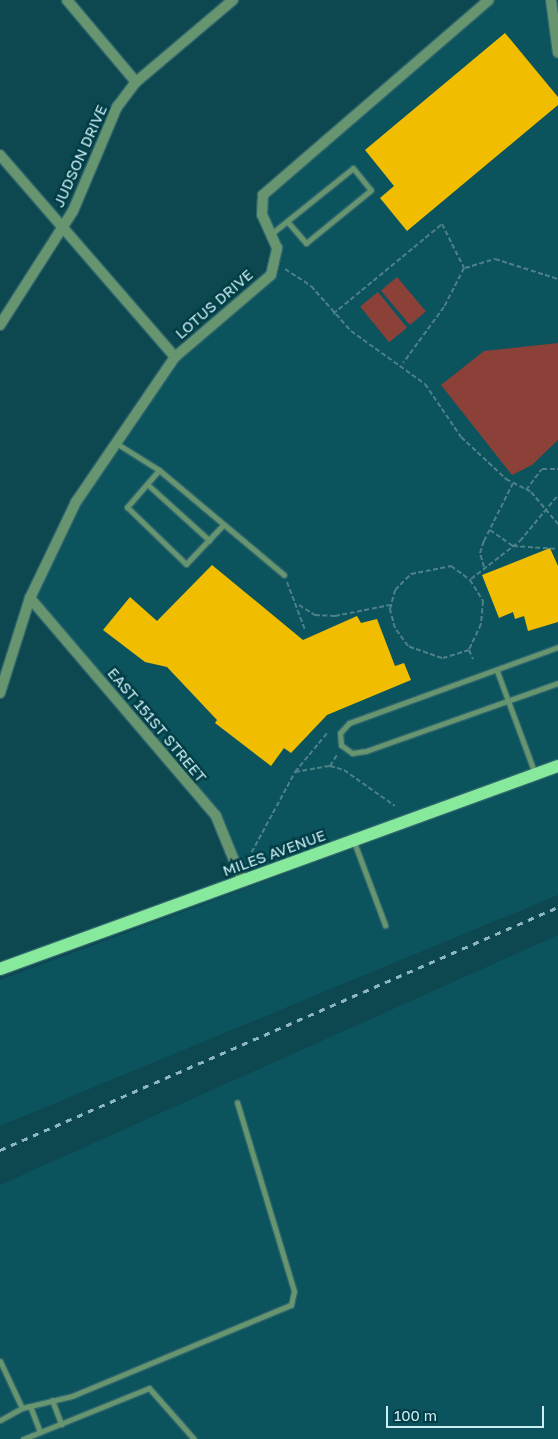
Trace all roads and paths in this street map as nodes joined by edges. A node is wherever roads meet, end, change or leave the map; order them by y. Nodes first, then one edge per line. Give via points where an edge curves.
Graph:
1 (67, 0) edge
2 (233, 0) edge
3 (489, 0) edge
4 (551, 0) edge
5 (558, 53) edge
6 (136, 82) junction
7 (0, 155) edge
8 (288, 222) junction
9 (63, 230) junction
10 (271, 234) junction
11 (464, 268) junction
12 (285, 269) dead end
13 (558, 278) edge
14 (333, 314) junction
15 (0, 325) edge
16 (175, 357) junction
17 (403, 364) junction
18 (115, 442) junction
19 (558, 469) edge
20 (159, 470) junction
21 (513, 483) junction
22 (147, 484) junction
23 (526, 490) junction
24 (558, 495) edge
25 (546, 510) junction
26 (558, 524) edge
27 (223, 525) junction
28 (490, 530) junction
29 (209, 540) junction
30 (513, 546) junction
31 (558, 549) edge
32 (484, 568) junction
33 (284, 575) joint
34 (470, 580) junction
35 (30, 598) junction
36 (299, 605) junction
37 (391, 605) junction
38 (306, 630) dead end
39 (558, 647) edge
40 (469, 650) junction
41 (473, 659) dead end
42 (496, 672) junction
43 (558, 683) edge
44 (0, 694) edge
45 (508, 700) junction
46 (328, 732) dead end
47 (337, 755) dead end
48 (330, 766) junction
49 (558, 766) edge
50 (296, 772) junction
51 (536, 774) junction
52 (395, 806) dead end
53 (354, 841) junction
54 (248, 859) dead end
55 (243, 882) junction
56 (385, 925) dead end
57 (1, 966) edge
58 (237, 1102) dead end
59 (0, 1361) edge
60 (52, 1400) junction
61 (30, 1406) junction
62 (22, 1408) junction
63 (0, 1420) edge
64 (61, 1424) junction
65 (40, 1432) junction
66 (23, 1439) edge
67 (194, 1439) edge

1 - 6 street
2 - 6 street, JUDSON DRIVE
3 - 10 street, LOTUS DRIVE via 268,188 263,195 262,215
4 - 5 street
6 - 9 street, JUDSON DRIVE via 117,107
7 - 9 street
8 - 8 lane via 353,168 371,190 306,243
8 - 10 lane
9 - 15 street, JUDSON DRIVE
9 - 16 street
10 - 16 street, LOTUS DRIVE via 277,254 271,275
11 - 13 path via 495,259
11 - 14 path via 442,224
11 - 17 path via 444,307
12 - 14 path via 311,286
14 - 17 path
16 - 18 street, LOTUS DRIVE
17 - 21 path via 425,384 461,437
18 - 20 lane
18 - 35 street, LOTUS DRIVE via 76,502
19 - 23 path via 542,469
20 - 22 lane
20 - 27 lane
21 - 23 path
21 - 28 path
22 - 29 lane
22 - 29 lane via 127,507 186,564
23 - 25 path
24 - 25 path
25 - 26 path
25 - 30 path
27 - 29 lane
27 - 33 lane
28 - 30 path
28 - 32 path via 480,553
30 - 31 path
30 - 32 path
32 - 34 path
33 - 36 path
34 - 37 path via 452,566 429,567 412,574 395,590
34 - 40 path via 483,601 481,624
35 - 44 street, LOTUS DRIVE
35 - 55 street, EAST 151ST STREET via 216,816
36 - 37 path via 315,615 335,616
36 - 38 path
37 - 40 path via 395,628 408,646 442,658
39 - 42 lane
40 - 41 path
42 - 45 lane
42 - 45 lane via 349,723 340,733 342,744 352,753 366,752
43 - 45 lane
45 - 51 lane
46 - 50 path
47 - 48 path
48 - 50 path
48 - 52 path via 344,770
49 - 51 main road, MILES AVENUE
50 - 54 path
51 - 53 main road, MILES AVENUE
53 - 55 main road, MILES AVENUE
53 - 56 lane
55 - 57 main road, MILES AVENUE
58 - 60 lane via 292,1283 291,1305
59 - 62 lane
60 - 61 lane
60 - 64 lane
61 - 62 lane
61 - 65 lane
62 - 63 lane
64 - 65 lane
64 - 67 lane via 149,1388
65 - 66 lane

